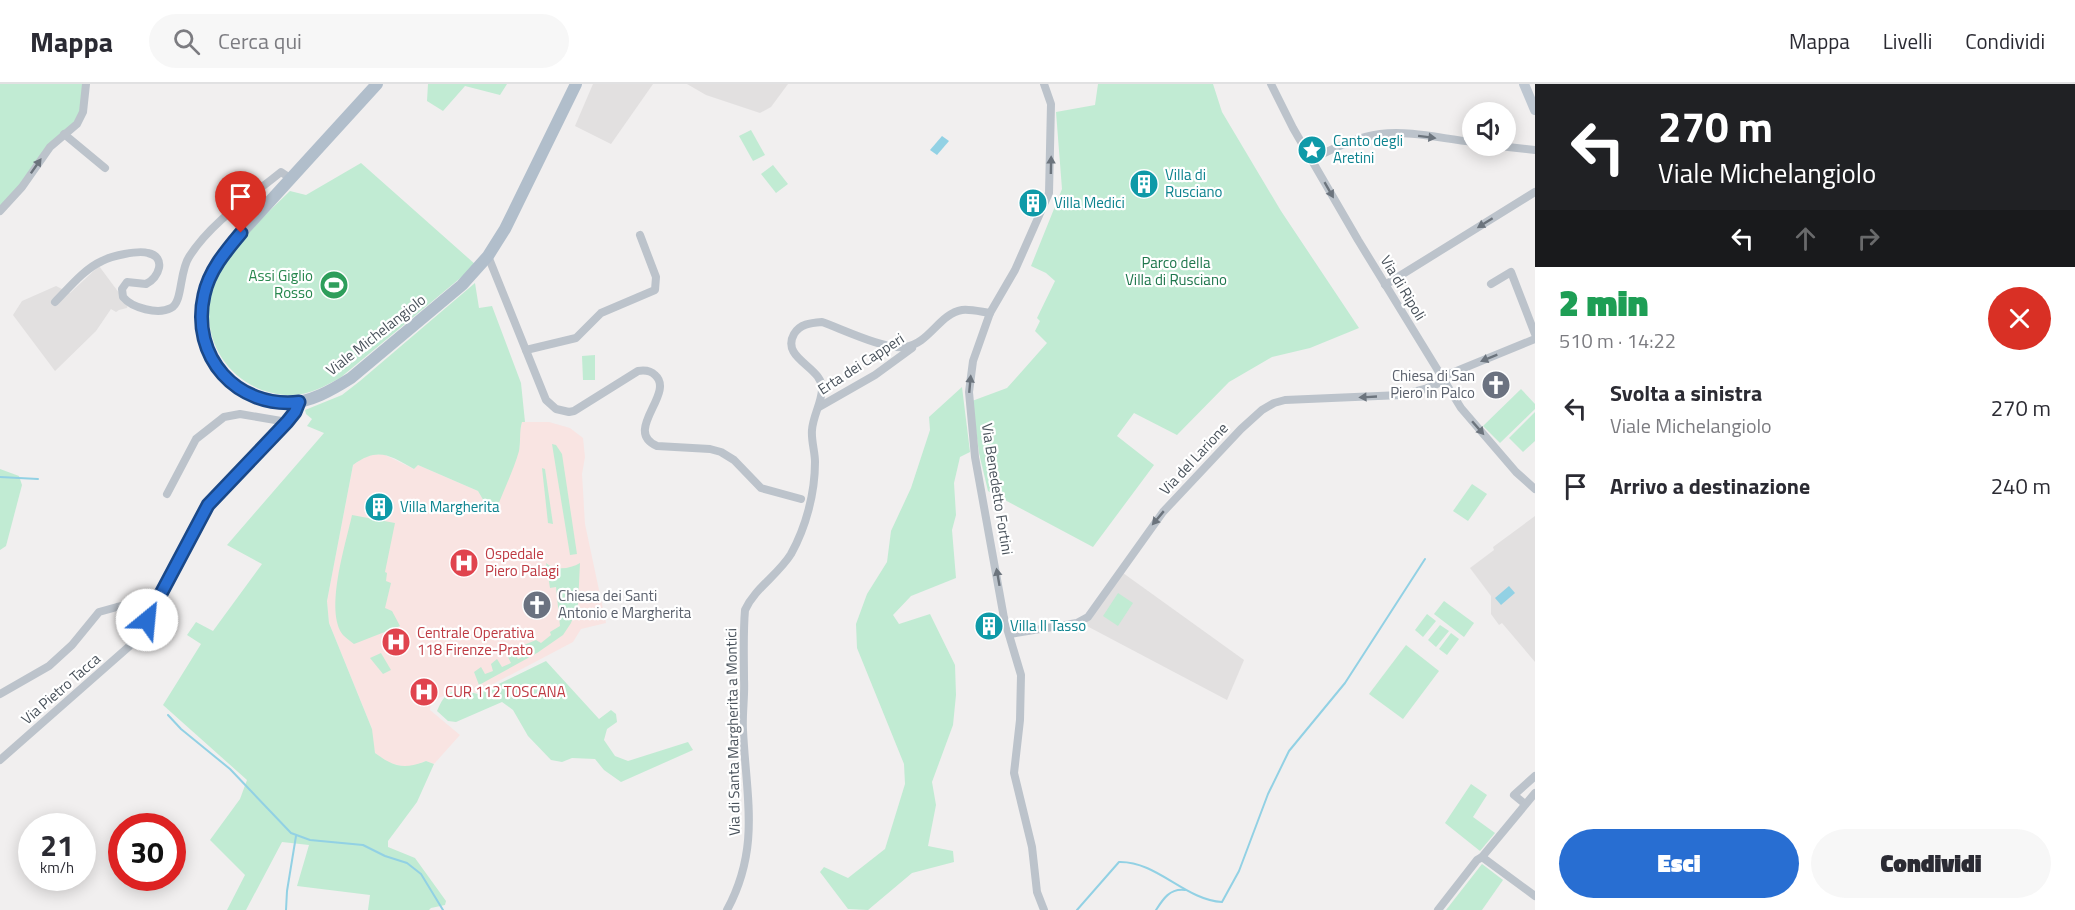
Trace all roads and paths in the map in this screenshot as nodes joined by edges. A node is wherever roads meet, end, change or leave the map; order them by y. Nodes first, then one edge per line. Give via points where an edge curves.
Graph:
1 (86, 84) edge
2 (377, 84) edge
3 (576, 84) edge
4 (1044, 84) edge
5 (1270, 84) edge
6 (1524, 84) edge
7 (1535, 110) edge
8 (64, 134) junction
9 (1462, 141) edge
10 (1516, 148) edge
11 (1535, 150) edge
12 (1311, 160) junction
13 (105, 168) dead end
14 (290, 178) junction
15 (1535, 192) edge
16 (0, 211) edge
17 (640, 235) dead end
18 (488, 256) junction
19 (1491, 284) dead end
20 (1385, 285) junction
21 (56, 302) dead end
22 (990, 313) junction
23 (1535, 334) edge
24 (1535, 339) edge
25 (918, 344) junction
26 (526, 350) junction
27 (1443, 379) junction
28 (299, 402) junction
29 (819, 407) junction
30 (287, 422) junction
31 (1535, 489) edge
32 (167, 494) dead end
33 (801, 499) dead end
34 (156, 603) junction
35 (1010, 634) junction
36 (0, 694) edge
37 (0, 760) edge
38 (1535, 776) edge
39 (1535, 793) edge
40 (1525, 804) junction
41 (1482, 857) junction
42 (1535, 896) edge
43 (727, 910) edge
44 (1044, 910) edge
45 (1438, 910) edge

1 - 8 street via 81,118
2 - 14 main road, Viale Michelangiolo
3 - 18 main road, Viale Michelangiolo
22 -> 4 street, Via Benedetto Fortini via 1015,270 1049,193 1052,121
5 - 12 street, Via di Ripoli
6 - 7 street
8 - 13 street
16 -> 8 street
12 -> 9 street via 1378,134
10 - 11 street
12 -> 20 street, Via di Ripoli
14 - 21 street via 281,172 215,226 184,265 179,299 172,308 145,308 123,297 122,289 127,282 146,284 158,275 158,260 146,252 101,261
14 - 28 main road, Viale Michelangiolo via 217,263 204,293 201,324 213,360 233,385 264,400
15 -> 20 street
17 - 26 street via 656,277 655,290 601,313 576,338
18 - 26 street
18 - 28 main road, Viale Michelangiolo via 462,285 351,378
19 - 23 street via 1511,272
20 - 27 street, Via di Ripoli
22 - 25 street via 954,313
35 -> 22 street, Via Benedetto Fortini via 975,457 969,392 973,361
24 -> 27 street, Via del Larione
25 - 29 street, Erta dei Capperi via 875,375
25 - 29 street, Via di Santa Margherita a Montici via 890,347 822,322 799,327 792,338 792,349 797,359 821,379
26 - 33 street via 546,400 562,411 581,408 638,371 649,371 658,378 660,386 645,425 652,444 721,452 761,488
27 -> 31 street, Via di Ripoli via 1466,414
27 -> 35 street, Via del Larione via 1401,395 1288,400 1270,405 1241,429 1163,512 1088,617 1077,624
28 - 30 street, Via Pietro Tacca
29 - 43 street, Via di Santa Margherita a Montici via 812,430 814,487 798,540 790,556 744,610 743,727 750,804 748,843 742,874
30 - 32 street via 240,414 224,417 196,439
30 - 34 street, Via Pietro Tacca via 208,505
34 - 36 street via 117,606 99,612 49,666
34 - 37 street, Via Pietro Tacca via 138,637 126,650
35 - 44 street, Via Benedetto Fortini via 1021,675 1014,773
38 - 40 street via 1514,795
39 - 40 street
40 - 41 street
41 - 42 street
41 - 45 street

